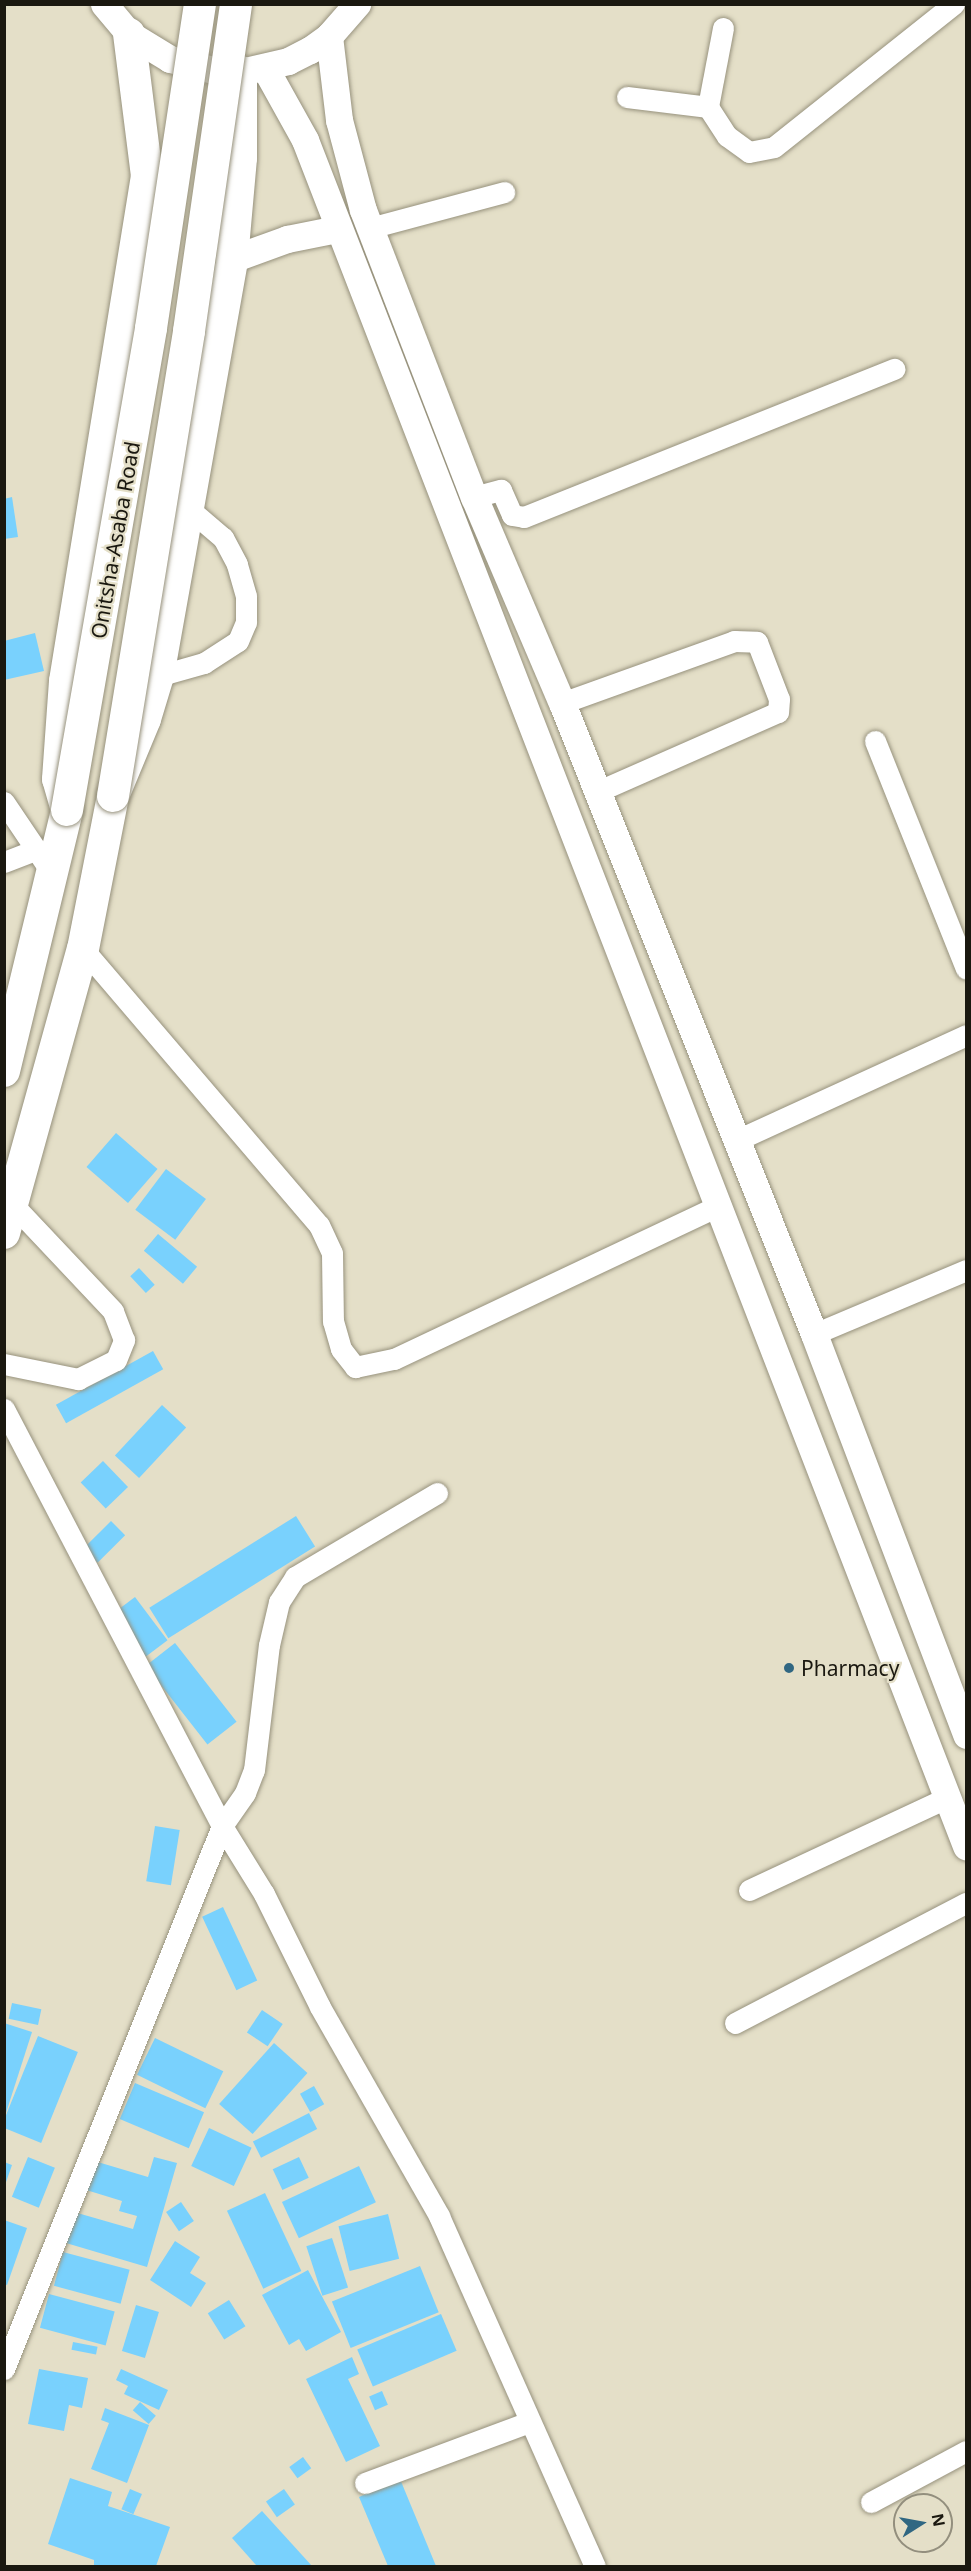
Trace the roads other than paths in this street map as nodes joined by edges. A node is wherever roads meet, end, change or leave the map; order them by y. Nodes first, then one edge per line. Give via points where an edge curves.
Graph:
1 (104, 4) edge
2 (200, 4) edge
3 (236, 4) edge
4 (357, 4) edge
5 (954, 4) edge
6 (723, 28) dead end
7 (129, 34) junction
8 (329, 36) junction
9 (253, 70) junction
10 (627, 97) dead end
11 (708, 107) junction
12 (504, 192) dead end
13 (370, 228) junction
14 (337, 229) junction
15 (232, 258) junction
16 (894, 369) dead end
17 (474, 497) junction
18 (189, 509) junction
19 (158, 676) junction
20 (562, 703) junction
21 (875, 741) dead end
22 (597, 792) junction
23 (113, 796) junction
24 (4, 802) edge
25 (67, 810) junction
26 (36, 850) junction
27 (4, 862) edge
28 (54, 876) junction
29 (82, 949) junction
30 (966, 968) edge
31 (966, 1035) edge
32 (4, 1071) edge
33 (735, 1141) junction
34 (717, 1206) junction
35 (9, 1219) edge
36 (966, 1270) edge
37 (814, 1334) junction
38 (4, 1364) edge
39 (4, 1409) edge
40 (12, 1438) edge
41 (437, 1493) dead end
42 (966, 1735) edge
43 (946, 1798) junction
44 (222, 1827) junction
45 (966, 1846) edge
46 (750, 1890) dead end
47 (966, 1903) edge
48 (735, 2023) dead end
49 (4, 2369) edge
50 (529, 2422) junction
51 (966, 2451) edge
52 (365, 2483) dead end
53 (871, 2502) dead end
54 (595, 2566) edge

1 - 7 main road
2 - 25 highway, Onitsha-Asaba Road, bridge via 151,328
3 - 23 highway, bridge via 187,342
4 - 8 main road
5 - 11 street via 774,147 749,152 727,136
6 - 11 street
7 - 9 main road via 170,59 193,67
7 - 25 highway via 147,176 65,681 58,779
8 - 9 main road via 288,61
8 - 13 main road via 339,120
9 - 14 main road via 305,140
9 - 15 highway
10 - 11 street
12 - 13 street
13 - 17 main road
14 - 15 main road via 287,239
14 - 34 main road
15 - 18 highway
16 - 17 street via 524,517 512,515 501,490
17 - 20 main road
18 - 19 highway
18 - 19 street via 223,538 237,564 246,596 246,622 238,641 204,663
19 - 23 highway
20 - 22 main road
20 - 22 street via 734,641 757,642 779,699 778,712
21 - 30 street
22 - 33 main road
23 - 29 highway
24 - 26 street
25 - 28 highway, Onitsha-Asaba Road
26 - 27 street
26 - 28 street
28 - 32 highway, Onitsha-Asaba Road
29 - 34 street via 319,1225 332,1253 333,1321 341,1349 355,1367 394,1359
29 - 35 highway
31 - 33 street
33 - 37 main road
34 - 43 main road
35 - 38 street via 113,1311 124,1340 116,1360 78,1379
36 - 37 street
37 - 42 main road
39 - 40 street
40 - 44 street
41 - 44 street via 295,1577 279,1602 269,1646 254,1770 245,1793
43 - 45 main road
43 - 46 street
44 - 49 street
44 - 50 street via 264,1894 320,2007 439,2216
47 - 48 street
50 - 52 street
50 - 54 street
51 - 53 street

